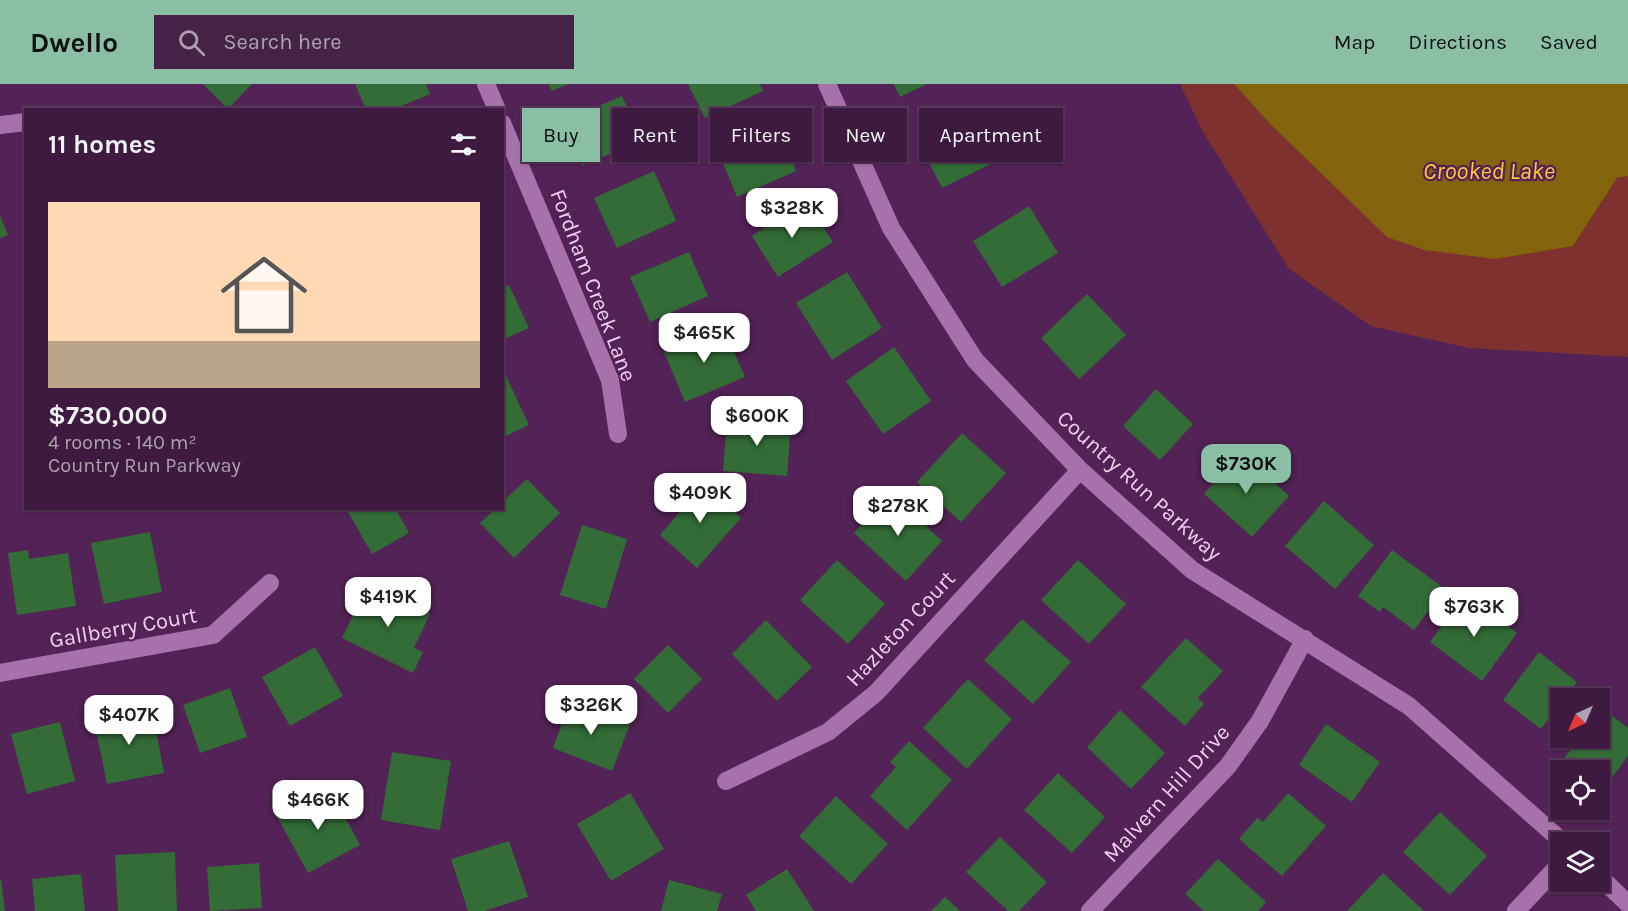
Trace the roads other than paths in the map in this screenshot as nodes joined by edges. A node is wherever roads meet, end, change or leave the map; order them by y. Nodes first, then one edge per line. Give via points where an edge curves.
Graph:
1 (486, 84) edge
2 (827, 84) edge
3 (496, 108) edge
4 (24, 122) edge
5 (0, 125) edge
6 (504, 128) edge
7 (618, 434) dead end
8 (1080, 470) junction
9 (270, 583) dead end
10 (1305, 639) junction
11 (0, 673) edge
12 (726, 781) dead end
13 (1552, 832) edge
14 (1550, 875) edge
15 (1610, 887) edge
16 (1628, 904) edge
17 (1090, 911) edge
18 (1516, 911) edge

1 - 3 street
2 - 8 street, Country Run Parkway via 891,228 975,360
4 - 5 street
6 - 7 street, Fordham Creek Lane via 610,380
8 - 10 street, Country Run Parkway via 1192,570
8 - 12 street, Hazleton Court via 876,693 828,732
9 - 11 street, Gallberry Court via 213,635
10 - 13 street, Country Run Parkway via 1409,706
10 - 17 street, Malvern Hill Drive via 1260,721 1228,766
14 - 18 street
15 - 16 street

